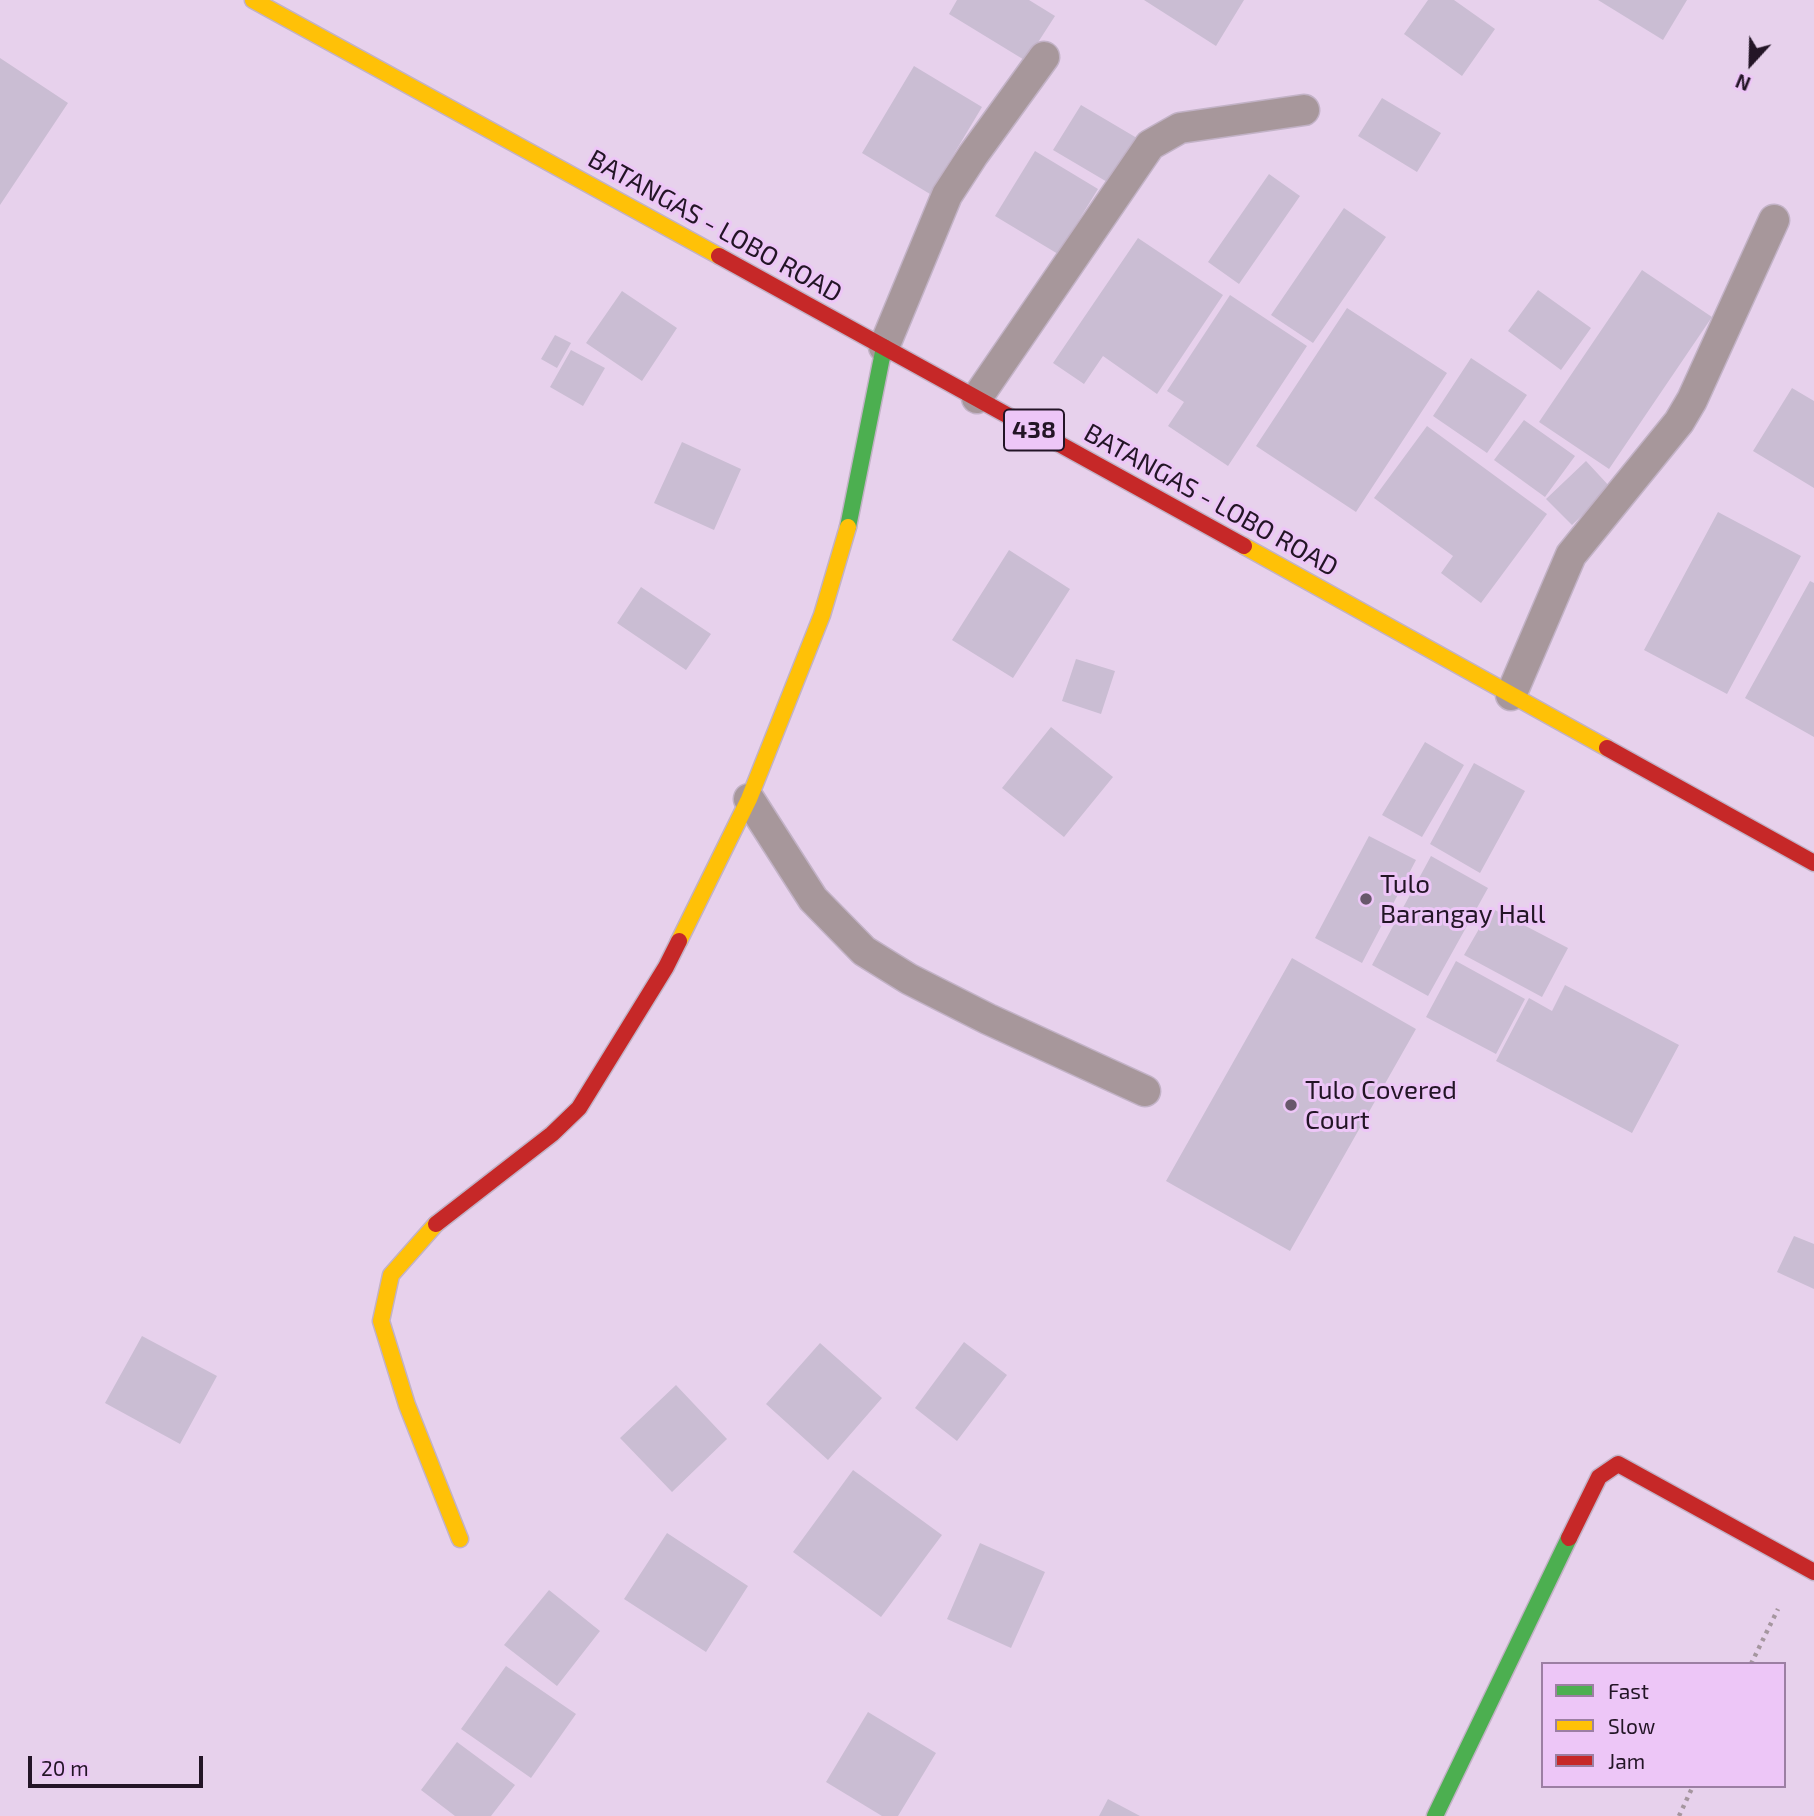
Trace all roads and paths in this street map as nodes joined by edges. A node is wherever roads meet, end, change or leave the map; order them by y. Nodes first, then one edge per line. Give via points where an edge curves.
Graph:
1 (253, 0) edge
2 (1044, 57) dead end
3 (1304, 110) dead end
4 (1774, 220) dead end
5 (884, 347) junction
6 (977, 398) junction
7 (1511, 695) junction
8 (750, 799) junction
9 (1814, 863) edge
10 (1145, 1091) dead end
11 (460, 1539) dead end
12 (1799, 1564) junction
13 (1814, 1572) edge
14 (1752, 1662) edge
15 (1692, 1788) edge
16 (1435, 1816) edge
17 (1679, 1816) edge

1 - 5 street, BATANGAS - LOBO ROAD / 438
2 - 5 lane via 947,195
3 - 6 lane via 1180,128 1150,145
4 - 7 lane via 1692,400 1571,555
5 - 6 street, BATANGAS - LOBO ROAD / 438
5 - 8 street via 853,509 822,615
6 - 7 street, BATANGAS - LOBO ROAD / 438
7 - 9 street, BATANGAS - LOBO ROAD / 438
8 - 10 lane via 813,900 864,951 988,1019
8 - 11 street via 666,967 579,1108 433,1227 391,1275 381,1321 407,1405
12 - 13 street
12 - 14 path
12 - 16 street via 1618,1464 1599,1476
15 - 17 path

